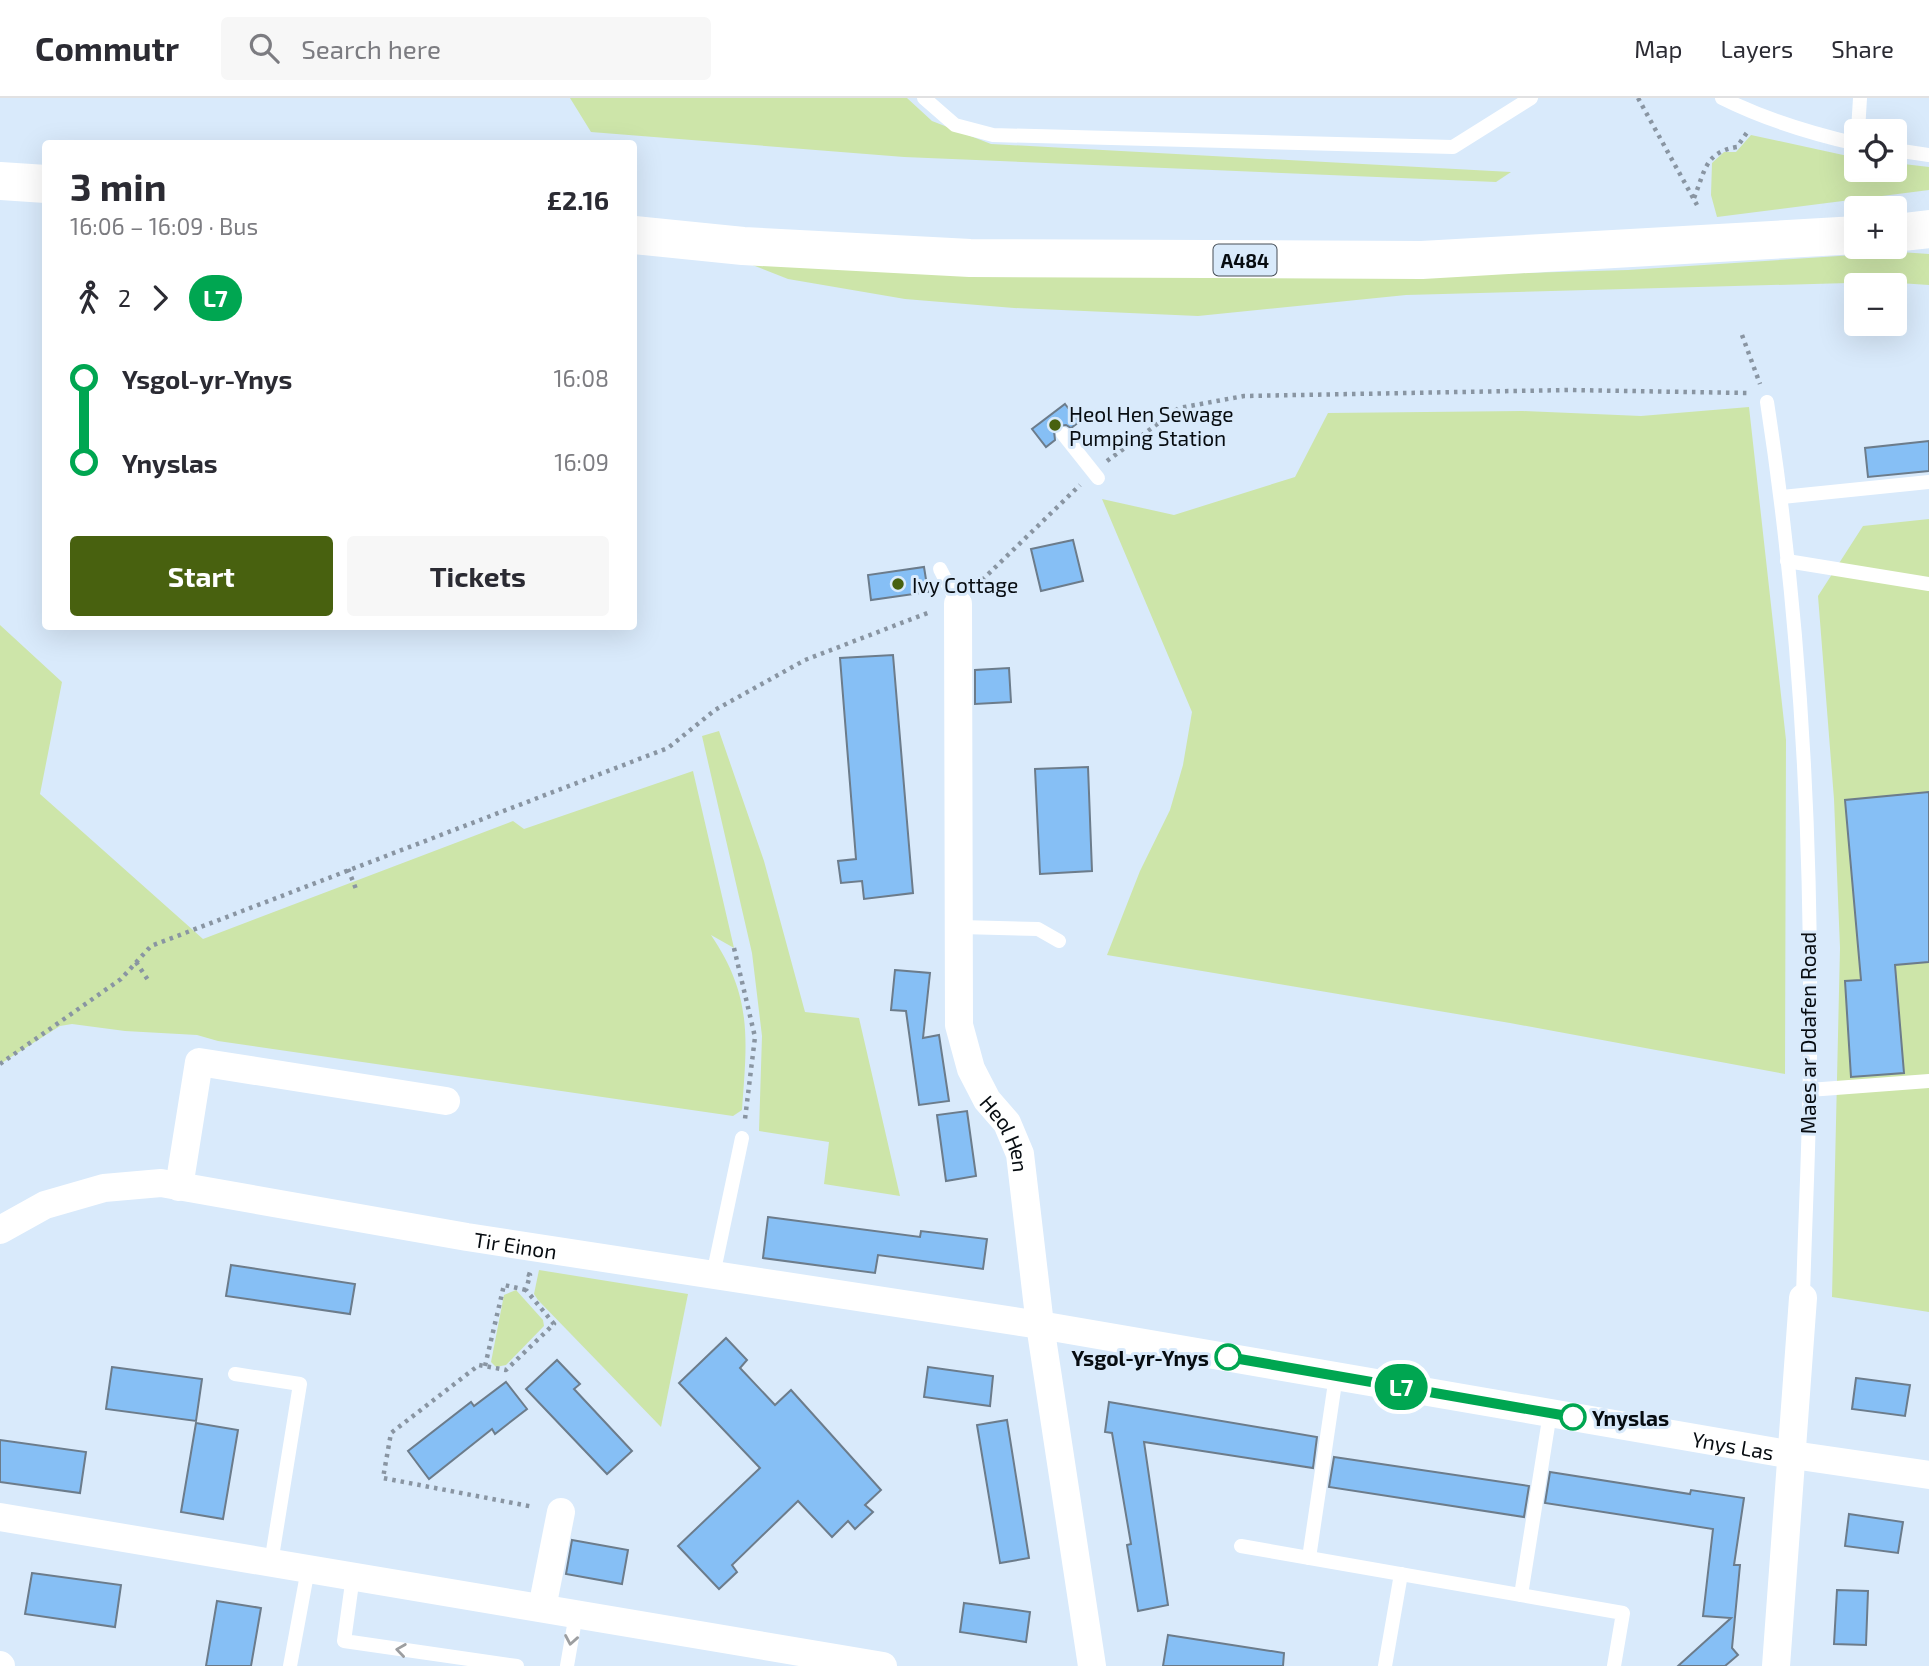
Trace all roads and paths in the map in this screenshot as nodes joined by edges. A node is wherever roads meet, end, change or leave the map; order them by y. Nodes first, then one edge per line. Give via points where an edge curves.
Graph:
1 (924, 98) edge
2 (1531, 98) edge
3 (1638, 98) edge
4 (1722, 98) edge
5 (1860, 98) edge
6 (1757, 116) junction
7 (1859, 119) edge
8 (1844, 141) edge
9 (1907, 152) edge
10 (1929, 155) edge
11 (0, 181) edge
12 (42, 184) edge
13 (1693, 199) junction
14 (1697, 205) dead end
15 (1929, 229) edge
16 (1907, 232) edge
17 (637, 235) edge
18 (1844, 237) edge
19 (1742, 335) dead end
20 (1753, 393) dead end
21 (1765, 397) joint
22 (1063, 434) dead end
23 (1096, 475) junction
24 (1929, 482) edge
25 (1782, 497) junction
26 (1787, 561) junction
27 (940, 569) dead end
28 (1929, 584) edge
29 (958, 604) junction
30 (348, 869) junction
31 (356, 890) dead end
32 (960, 928) junction
33 (1059, 941) dead end
34 (734, 948) dead end
35 (136, 962) junction
36 (148, 980) dead end
37 (0, 1064) edge
38 (1929, 1081) edge
39 (1809, 1090) junction
40 (446, 1101) dead end
41 (742, 1138) joint
42 (179, 1187) junction
43 (0, 1230) edge
44 (517, 1272) dead end
45 (713, 1275) junction
46 (526, 1290) junction
47 (1803, 1297) joint
48 (1040, 1325) junction
49 (485, 1366) junction
50 (235, 1374) dead end
51 (1336, 1376) junction
52 (1550, 1413) junction
53 (1793, 1455) junction
54 (1929, 1475) edge
55 (561, 1512) joint
56 (0, 1517) edge
57 (1241, 1546) dead end
58 (1309, 1558) junction
59 (271, 1563) junction
60 (308, 1569) junction
61 (1401, 1574) junction
62 (353, 1576) junction
63 (1521, 1595) junction
64 (542, 1608) junction
65 (576, 1614) junction
66 (290, 1666) edge
67 (517, 1666) edge
68 (567, 1666) edge
69 (883, 1666) edge
70 (1092, 1666) edge
71 (1385, 1666) edge
72 (1614, 1666) edge
73 (1776, 1666) edge

1 - 2 lane via 955,125 993,135 1453,147
3 - 13 path
4 - 6 lane
5 - 7 lane
6 - 8 lane
6 - 13 path via 1737,147 1710,158
9 - 10 lane
11 - 12 main road
13 - 14 path
15 - 16 main road
17 - 18 main road, A484 via 970,258 1409,260
19 - 21 path
20 - 23 path via 1569,390 1244,396 1179,408
21 - 25 lane, Maes ar Ddafen Road
22 - 23 lane
23 - 29 path
24 - 25 lane
25 - 26 lane, Maes ar Ddafen Road
26 - 28 lane
26 - 39 lane, Maes ar Ddafen Road via 1803,730
27 - 29 lane
29 - 30 path via 805,660 715,710 668,748
29 - 32 street, Heol Hen
30 - 31 path
30 - 35 path via 152,946
32 - 33 lane via 1038,929
32 - 48 street, Heol Hen via 958,1025 971,1069 987,1100 1007,1123 1020,1154
34 - 41 path via 755,1037
35 - 36 path
35 - 37 path via 121,979
38 - 39 lane
39 - 47 lane, Maes ar Ddafen Road
40 - 42 street via 200,1062
41 - 45 lane
42 - 43 street, Tir Einon via 161,1183 104,1188 45,1205
42 - 45 street, Tir Einon
44 - 46 path via 530,1275
45 - 48 street, Tir Einon
46 - 49 path via 504,1284
46 - 49 path via 554,1324 506,1370
47 - 53 street, Maes ar Ddafen Road
48 - 51 street, Ynys Las
48 - 70 street, Heol Hen
49 - 55 path via 479,1365 391,1433 383,1478
50 - 59 lane via 300,1384
51 - 52 street, Ynys Las
51 - 58 lane
52 - 53 street, Ynys Las
52 - 63 lane
53 - 54 street, Ynys Las
53 - 73 street, Maes ar Ddafen Road
55 - 64 street
56 - 59 street
57 - 58 lane
58 - 61 lane
59 - 60 street
60 - 62 street
60 - 66 lane
61 - 63 lane
61 - 71 lane
62 - 64 street
67 -> 62 lane via 344,1641
63 - 72 lane via 1623,1613
64 - 65 street
65 -> 68 lane
65 - 69 street

